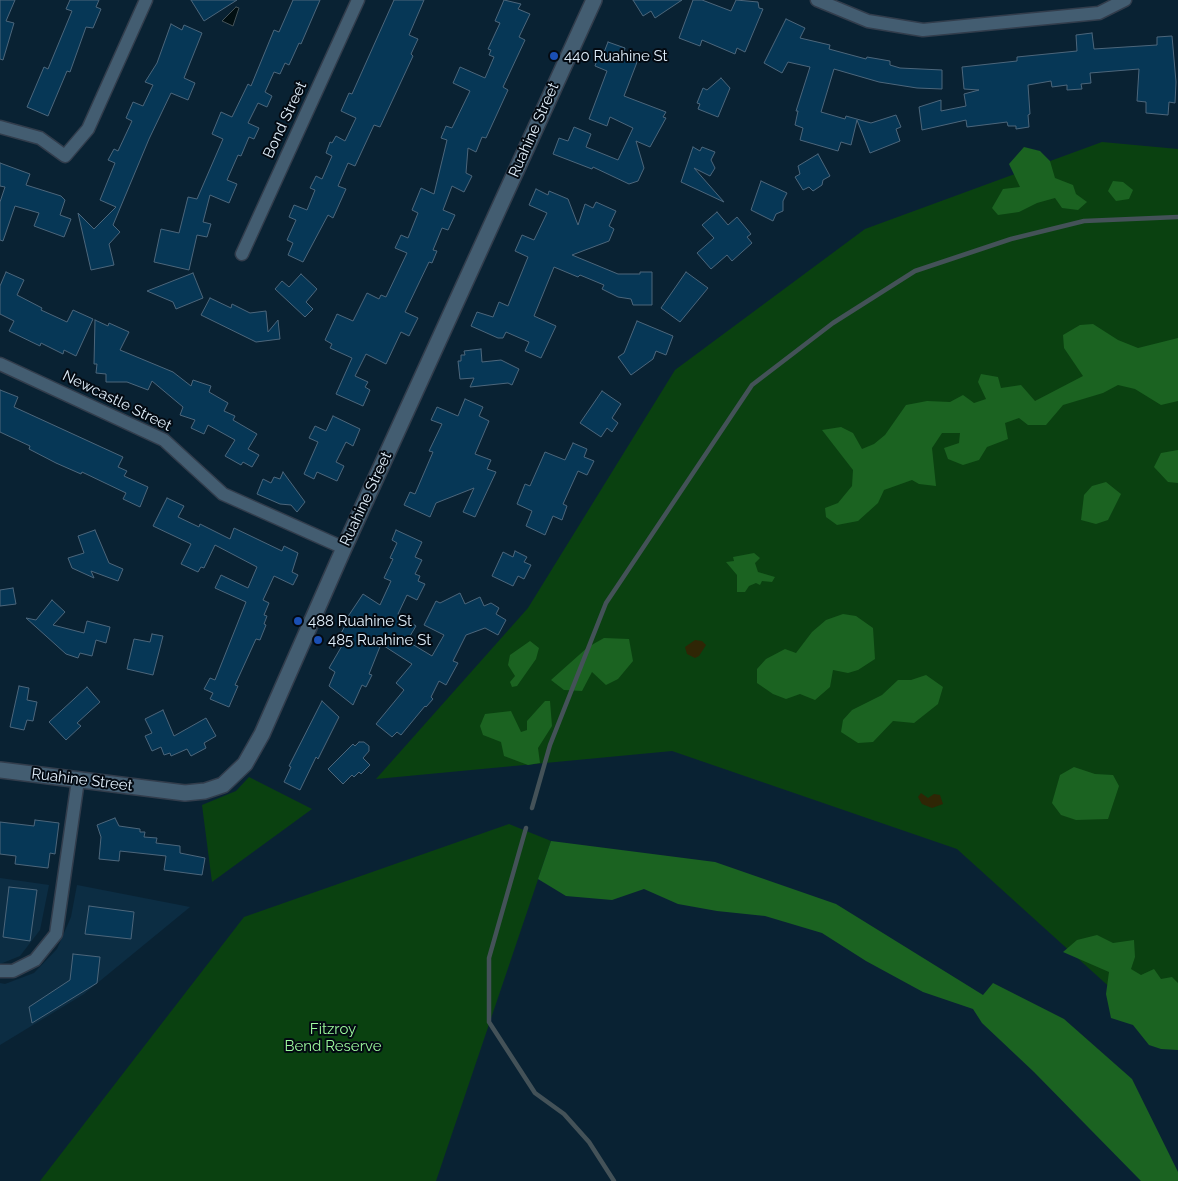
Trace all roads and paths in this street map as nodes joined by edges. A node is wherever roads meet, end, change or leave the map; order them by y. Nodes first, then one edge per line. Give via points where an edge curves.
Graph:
1 (146, 0) edge
2 (358, 0) edge
3 (594, 0) edge
4 (817, 0) edge
5 (1125, 0) edge
6 (0, 127) edge
7 (242, 254) dead end
8 (0, 364) edge
9 (344, 548) junction
10 (0, 770) edge
11 (78, 780) junction
12 (0, 971) edge

1 - 6 street via 88,129 65,156 40,138
2 - 7 street, Bond Street
3 - 9 street, Ruahine Street
4 - 5 street via 868,21 923,30 1099,13
8 - 9 street, Newcastle Street via 158,437 183,455 223,494
9 - 11 street, Ruahine Street via 262,734 245,764 224,785 186,793
10 - 11 street, Ruahine Street
11 - 12 street via 56,934 35,960 13,971

